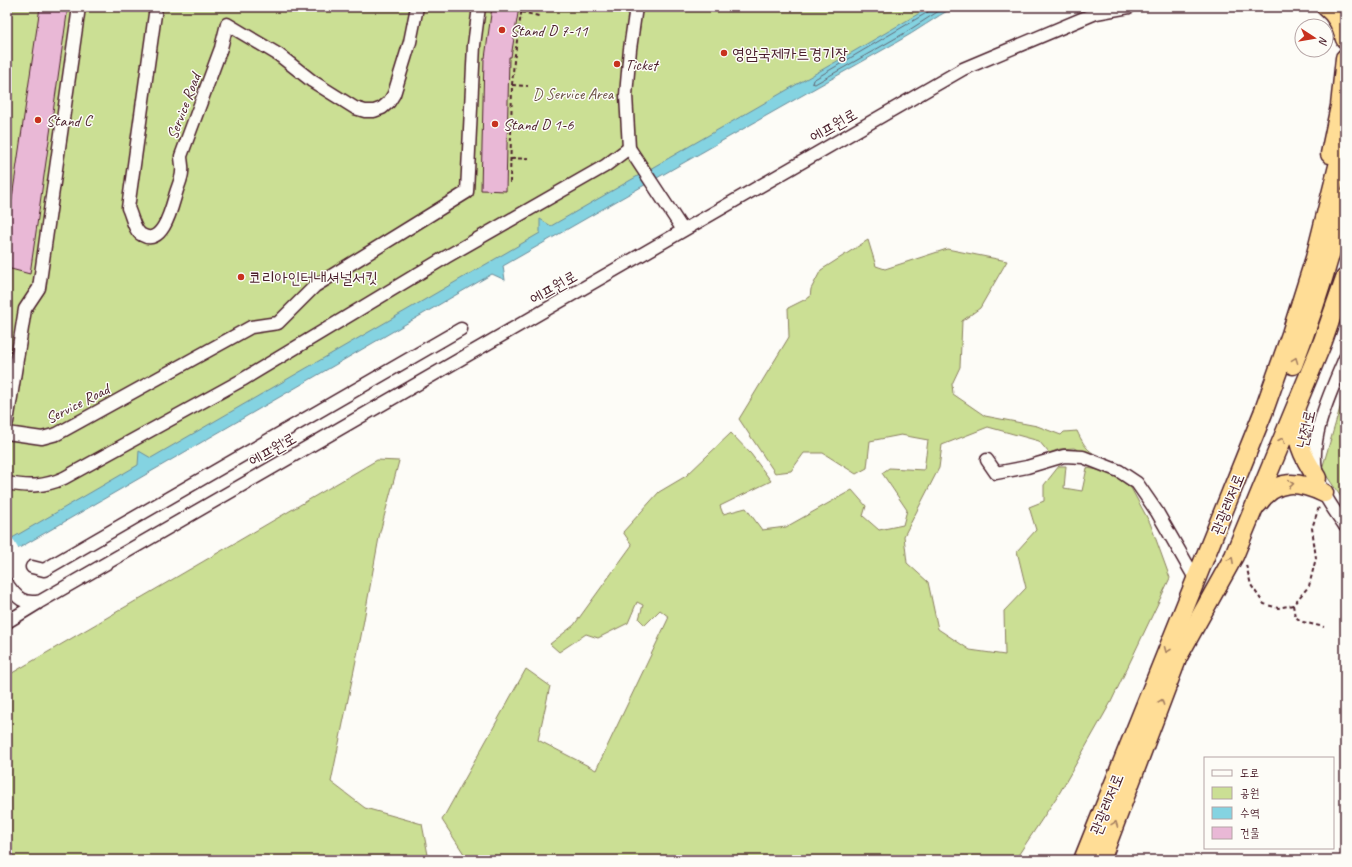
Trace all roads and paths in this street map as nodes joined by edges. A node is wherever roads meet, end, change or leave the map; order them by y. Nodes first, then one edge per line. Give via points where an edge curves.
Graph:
1 (79, 7) edge
2 (156, 7) edge
3 (417, 7) edge
4 (478, 7) edge
5 (522, 7) edge
6 (636, 7) edge
7 (1129, 7) edge
8 (1326, 7) edge
9 (1096, 10) edge
10 (521, 12) junction
11 (539, 16) dead end
12 (1345, 38) edge
13 (1345, 58) edge
14 (512, 85) junction
15 (528, 86) dead end
16 (1345, 138) edge
17 (628, 148) junction
18 (529, 158) dead end
19 (511, 159) junction
20 (510, 183) dead end
21 (1345, 199) edge
22 (683, 230) junction
23 (1345, 278) edge
24 (461, 329) dead end
25 (1345, 358) edge
26 (1296, 406) junction
27 (7, 422) edge
28 (7, 433) edge
29 (987, 460) dead end
30 (7, 483) edge
31 (1320, 486) junction
32 (1251, 514) junction
33 (1221, 520) junction
34 (1345, 526) edge
35 (1246, 564) dead end
36 (32, 567) dead end
37 (1196, 580) junction
38 (7, 584) edge
39 (41, 601) junction
40 (1293, 605) junction
41 (7, 622) edge
42 (1324, 628) dead end
43 (1178, 655) junction
44 (1083, 860) edge
45 (1101, 860) edge

1 - 27 street via 39,288 25,309
2 - 3 street, Service Road via 128,208 137,231 147,237 160,232 168,218 183,173 181,156 221,48 227,24 355,108 374,111 382,108 394,94 410,42
4 - 28 street, Service Road via 467,192 315,286 278,323 251,327 57,434 42,438
5 - 10 path
6 - 17 street via 626,96
7 - 9 street, 에프원로
8 - 12 highway via 1332,11 1340,24
9 - 22 street, 에프원로 via 963,69
10 - 11 path
10 - 14 path
13 - 33 highway via 1340,106 1309,249 1237,456
14 - 15 path
14 - 19 path
16 - 33 highway, 관광레저로 via 1316,258 1263,413
17 - 22 street
17 - 30 street via 605,166 446,257 242,380 64,478 51,484 35,486
18 - 19 path
19 - 20 path
43 -> 21 highway, 관광레저로 via 1248,484 1309,323
22 - 39 street, 에프원로
23 - 26 highway
24 - 36 street via 44,570
25 - 31 street, 난전로 via 1320,425 1314,456
26 - 31 highway via 1296,430 1300,446
32 -> 26 highway
29 - 37 street via 996,472 1027,467 1064,456 1083,457 1119,471 1141,489
32 -> 31 highway via 1263,498 1275,488 1287,484
31 - 34 street, 난전로
31 - 40 path via 1312,528 1316,558 1309,586
43 -> 32 highway via 1234,556
33 - 37 highway, 관광레저로
35 - 40 path via 1252,585 1264,604 1278,608
37 -> 44 highway, 관광레저로
38 - 39 street via 13,593 27,603
39 - 41 street, 에프원로
40 - 42 path via 1295,617 1302,622
45 -> 43 highway, 관광레저로

